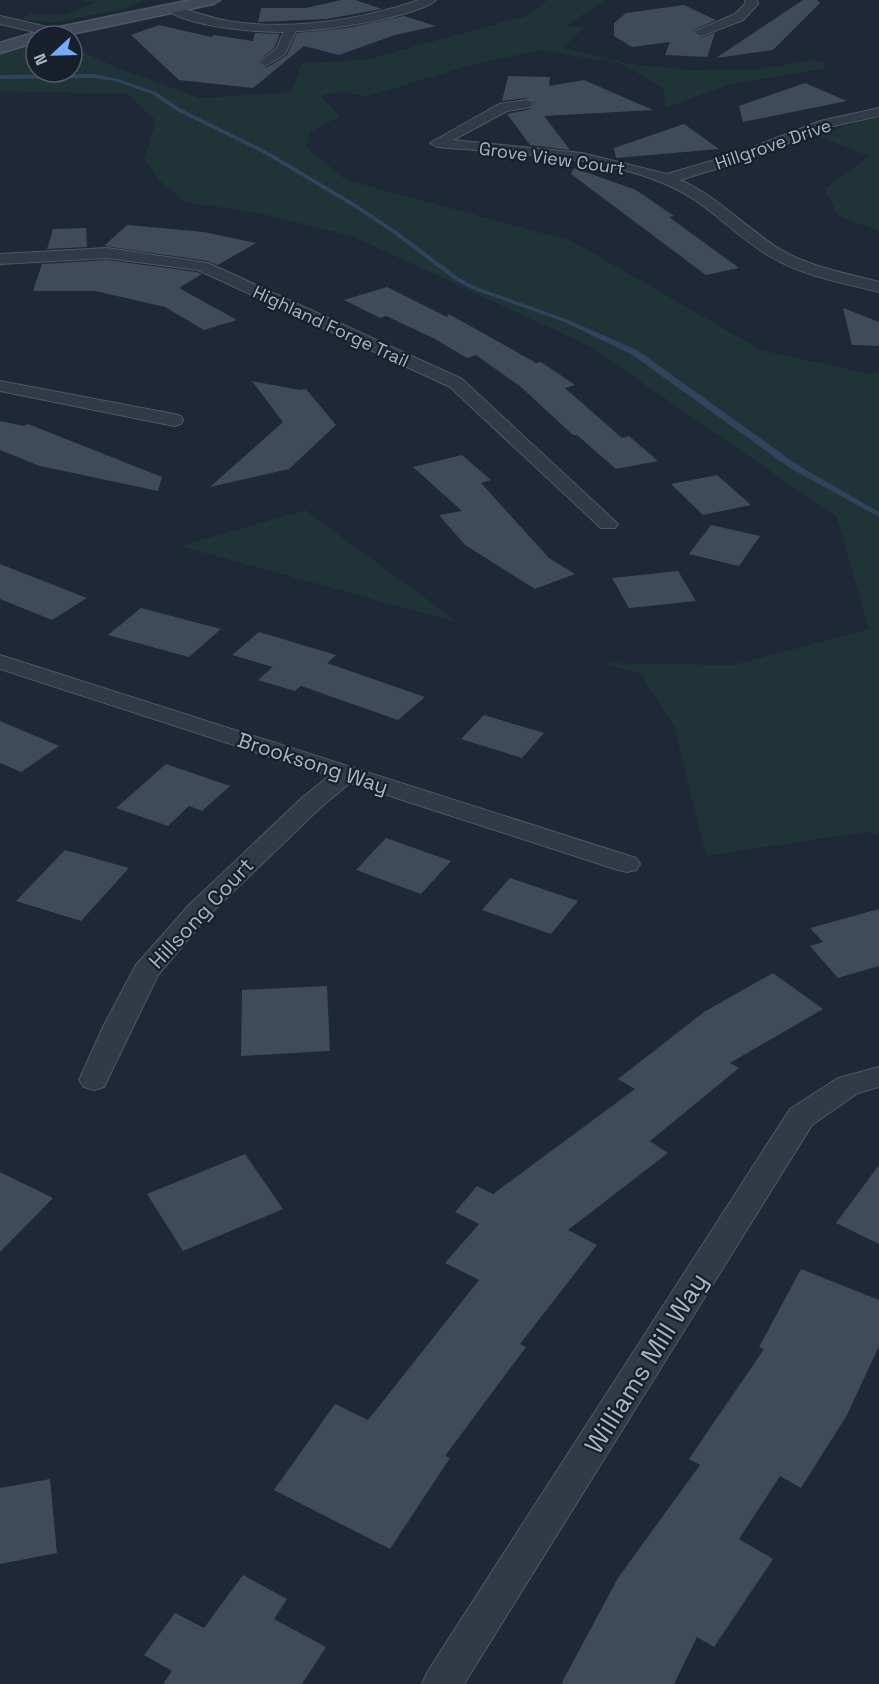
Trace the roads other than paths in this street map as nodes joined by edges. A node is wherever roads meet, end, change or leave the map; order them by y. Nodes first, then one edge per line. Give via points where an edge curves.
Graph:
1 (213, 0) edge
2 (430, 0) edge
3 (751, 0) edge
4 (172, 9) junction
5 (0, 20) edge
6 (84, 27) edge
7 (24, 28) edge
8 (292, 28) junction
9 (700, 32) dead end
10 (24, 41) edge
11 (0, 48) edge
12 (265, 62) dead end
13 (526, 104) dead end
14 (879, 112) edge
15 (667, 179) junction
16 (0, 259) edge
17 (879, 287) edge
18 (0, 386) edge
19 (174, 420) dead end
20 (608, 524) dead end
21 (0, 663) edge
22 (346, 774) junction
23 (627, 864) dead end
24 (879, 1077) edge
25 (94, 1080) dead end
26 (442, 1684) edge

1 - 4 street
2 - 8 street via 403,10 330,25
3 - 9 street via 752,4 739,17
4 - 6 street
4 - 8 street via 227,25
5 - 7 street
8 - 12 street via 281,51
10 - 11 street
13 - 15 street, Grove View Court via 504,107 437,143 610,163
14 - 15 street, Hillgrove Drive via 825,124 743,156
15 - 17 street, Grove View Court via 700,196 778,255
16 - 20 street, Highland Forge Trail via 107,253 201,266 456,383
18 - 19 street
21 - 22 street, Brooksong Way
22 - 23 street, Brooksong Way
22 - 25 street, Hillsong Court via 198,911 146,971
24 - 26 street, Williams Mill Way via 848,1085 801,1117

